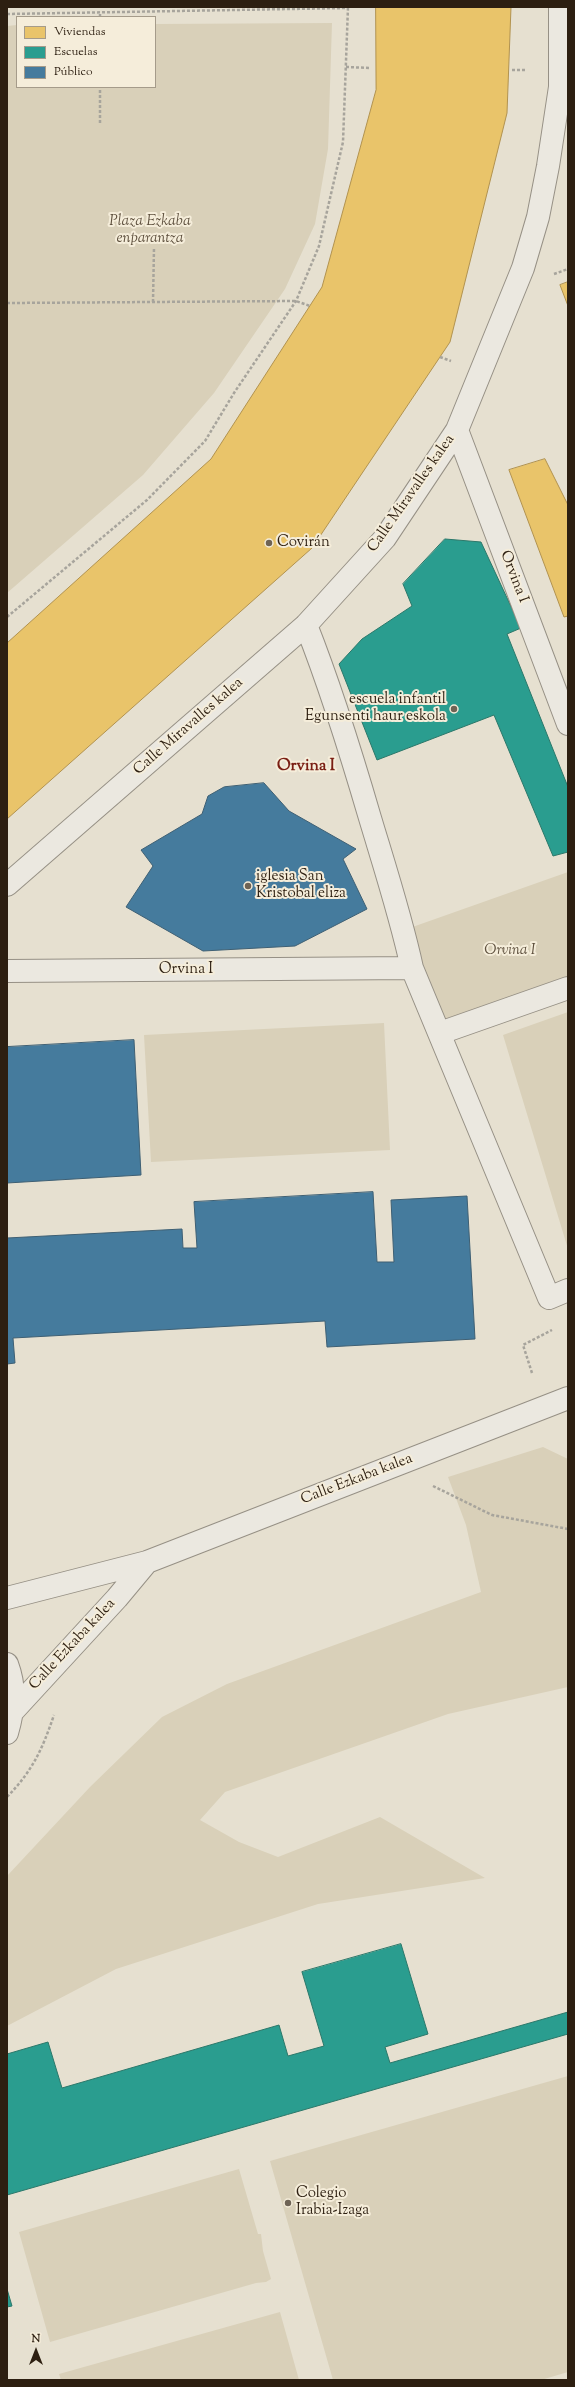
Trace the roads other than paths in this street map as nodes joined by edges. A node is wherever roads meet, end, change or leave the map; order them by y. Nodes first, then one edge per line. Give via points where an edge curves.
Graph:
1 (560, 7) edge
2 (564, 87) edge
3 (457, 430) junction
4 (306, 625) junction
5 (568, 724) edge
6 (7, 885) edge
7 (412, 968) junction
8 (7, 971) edge
9 (568, 988) edge
10 (440, 1034) junction
11 (558, 1294) edge
12 (568, 1398) edge
13 (146, 1562) junction
14 (7, 1598) edge
15 (7, 1664) edge
16 (14, 1710) junction
17 (7, 1733) edge

1 - 2 street, Calle Miravalles kalea
2 - 3 street, Calle Miravalles kalea via 538,217 522,268
3 - 4 street, Calle Miravalles kalea via 384,538
3 - 5 street, Orvina I
4 - 6 street, Calle Miravalles kalea
4 - 7 street via 324,669 353,760 404,930
7 - 8 street, Orvina I
7 - 10 street
9 - 10 street
10 - 11 street
12 - 13 street, Calle Ezkaba kalea
13 - 14 street, Calle Ezkaba kalea
13 - 16 street, Calle Ezkaba kalea via 107,1609
15 - 16 street via 12,1678
16 - 17 street

